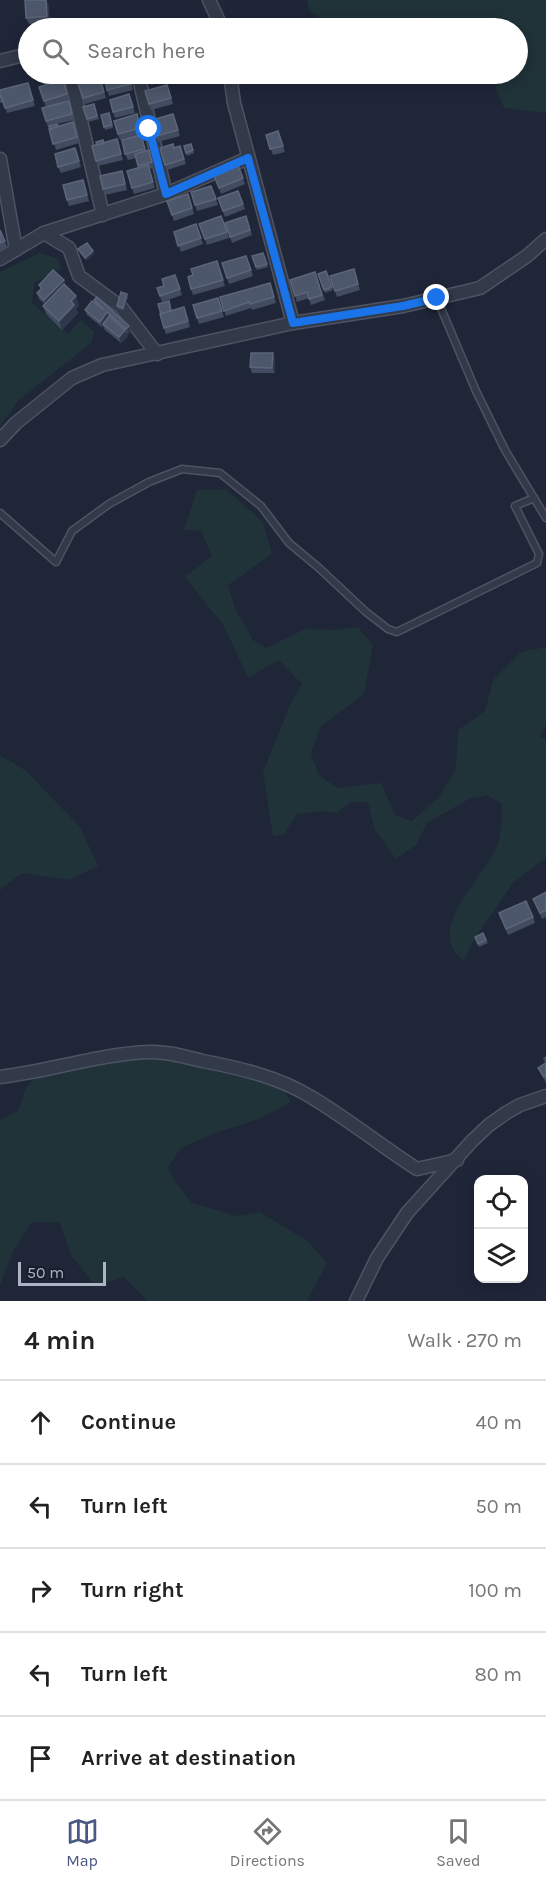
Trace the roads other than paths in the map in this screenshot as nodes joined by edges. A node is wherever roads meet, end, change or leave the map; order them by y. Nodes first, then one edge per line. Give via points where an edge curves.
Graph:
1 (209, 0) edge
2 (217, 18) edge
3 (18, 56) edge
4 (0, 61) edge
5 (72, 84) edge
6 (140, 84) edge
7 (231, 84) edge
8 (248, 158) junction
9 (0, 159) edge
10 (166, 194) junction
11 (103, 214) junction
12 (44, 233) junction
13 (546, 239) edge
14 (16, 250) junction
15 (0, 259) edge
16 (437, 298) junction
17 (293, 323) junction
18 (157, 354) junction
19 (0, 440) edge
20 (534, 498) junction
21 (0, 513) edge
22 (546, 518) edge
23 (0, 1077) edge
24 (546, 1096) edge
25 (457, 1160) junction
26 (356, 1301) edge

1 - 2 street
3 - 4 street
5 - 11 street
6 - 10 street
7 - 8 street
8 - 10 street
8 - 17 street
9 - 14 street
10 - 11 street
11 - 12 street
12 - 14 street
12 - 18 street via 69,248 79,276 121,307
13 - 16 street via 480,288
14 - 15 street
16 - 17 street
16 - 20 lane via 476,392
17 - 18 street
18 - 19 street via 102,365 72,378
20 - 21 lane via 515,506 538,554 537,563 397,632 366,612 289,543 261,506 220,473 182,469 149,482 72,531 56,562
20 - 22 lane
23 - 25 street via 127,1054 181,1056 271,1078 310,1096 417,1169
24 - 25 street via 520,1105 489,1125
25 - 26 street via 407,1213 377,1258

